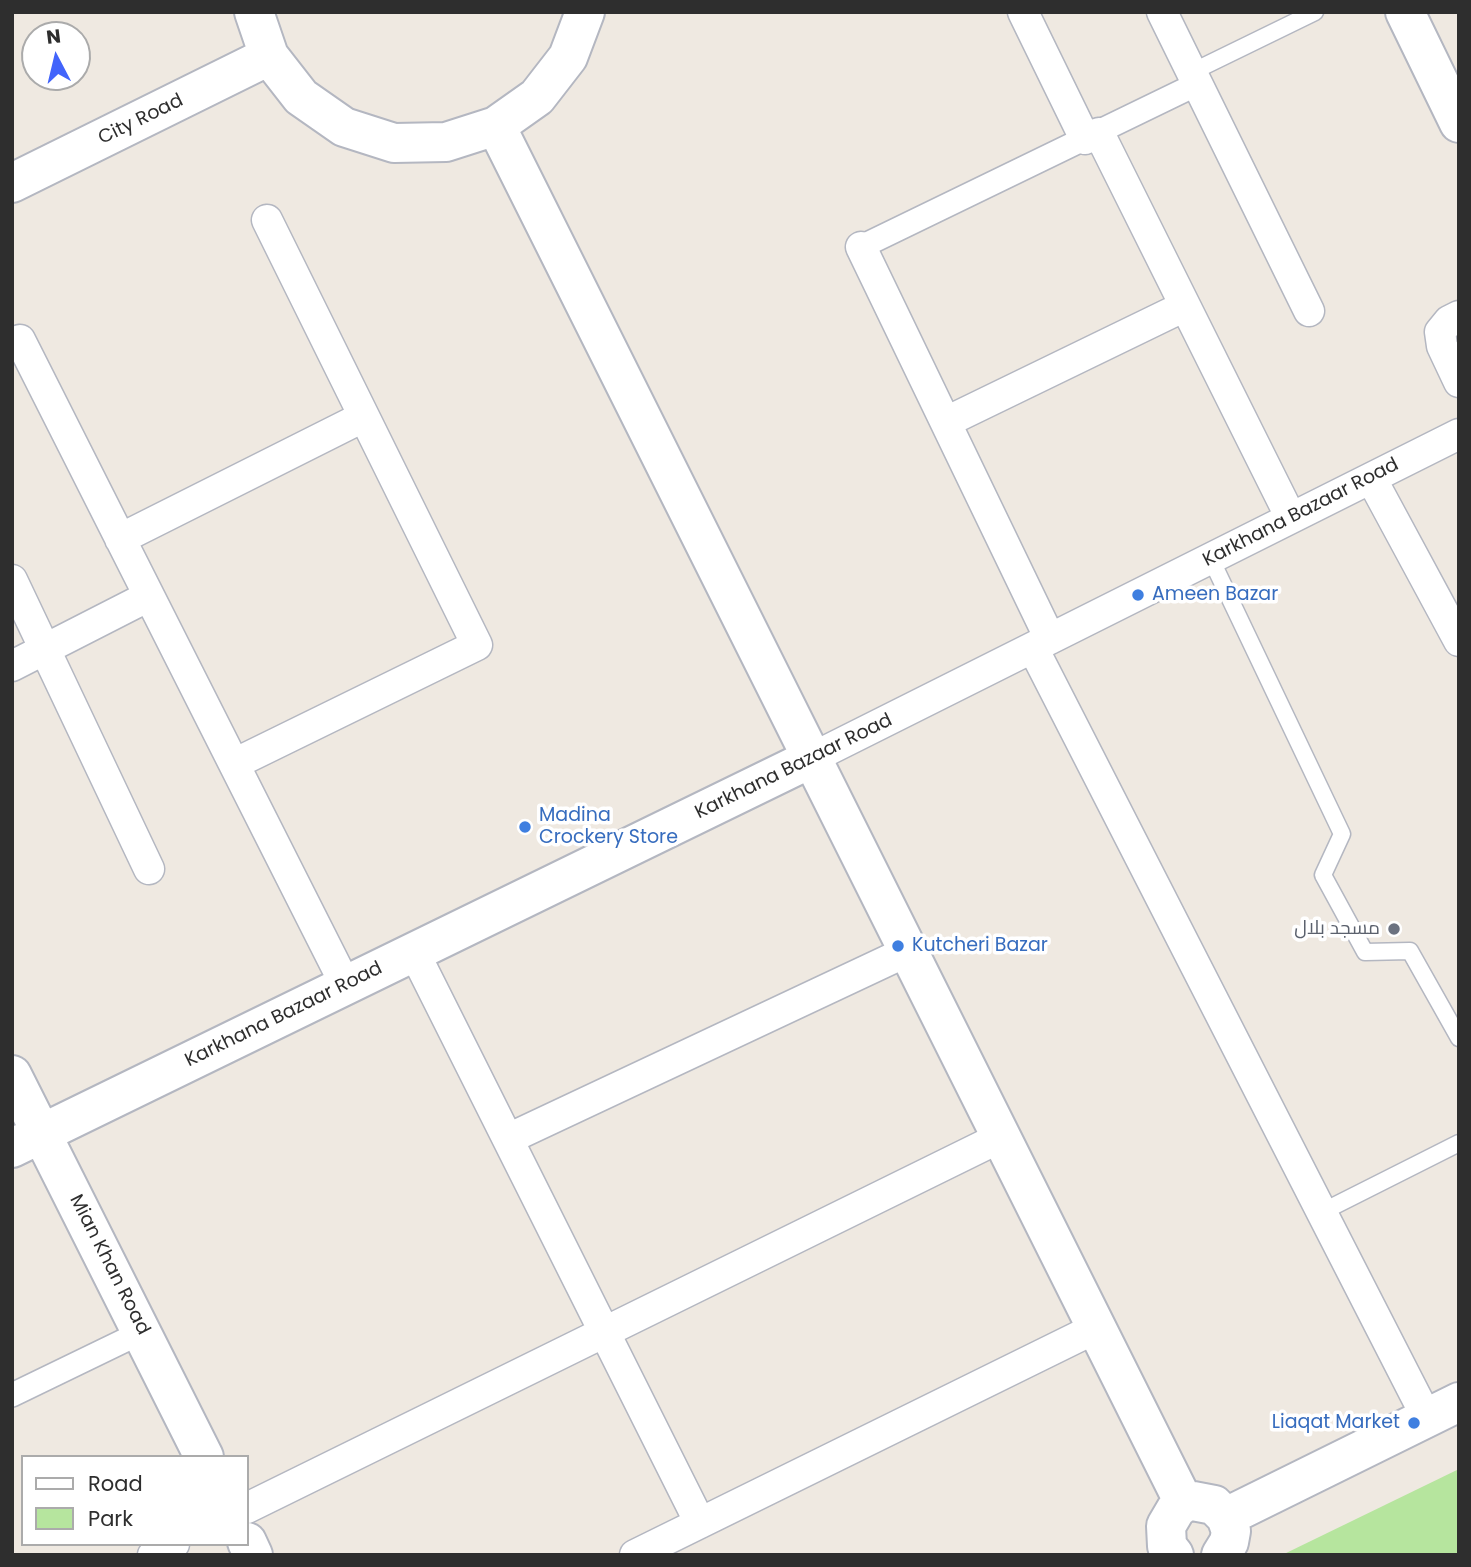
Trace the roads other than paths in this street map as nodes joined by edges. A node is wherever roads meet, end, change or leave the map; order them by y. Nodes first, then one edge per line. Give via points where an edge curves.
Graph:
1 (254, 12) edge
2 (585, 12) edge
3 (1023, 12) edge
4 (1162, 12) edge
5 (1315, 12) edge
6 (1405, 12) edge
7 (270, 56) junction
8 (1194, 78) junction
9 (1459, 123) edge
10 (496, 126) junction
11 (1091, 136) junction
12 (12, 183) edge
13 (267, 220) dead end
14 (861, 247) joint
15 (1185, 306) junction
16 (1309, 312) dead end
17 (1459, 316) edge
18 (20, 340) dead end
19 (1459, 382) edge
20 (363, 417) junction
21 (946, 422) junction
22 (1459, 434) edge
23 (1371, 478) junction
24 (1291, 518) junction
25 (120, 539) junction
26 (1211, 559) junction
27 (12, 580) edge
28 (149, 596) junction
29 (1459, 641) edge
30 (1042, 643) junction
31 (45, 649) junction
32 (12, 666) edge
33 (812, 758) junction
34 (234, 764) junction
35 (149, 869) dead end
36 (908, 951) junction
37 (414, 952) junction
38 (346, 986) junction
39 (1459, 1038) edge
40 (12, 1074) edge
41 (1001, 1137) junction
42 (508, 1139) junction
43 (27, 1140) edge
44 (1459, 1143) edge
45 (1322, 1212) junction
46 (1096, 1328) junction
47 (142, 1332) junction
48 (606, 1334) junction
49 (12, 1395) edge
50 (1443, 1410) edge
51 (203, 1455) edge
52 (1184, 1503) junction
53 (248, 1508) edge
54 (1226, 1517) junction
55 (700, 1523) junction
56 (170, 1546) edge
57 (1163, 1552) edge
58 (153, 1555) edge
59 (635, 1555) edge
60 (1221, 1555) edge

1 - 7 main road
2 - 10 main road via 568,57 537,97
3 - 11 street
4 - 8 street
5 - 8 lane
6 - 9 main road
7 - 10 main road via 301,97 344,127 394,143 446,142
7 - 12 main road, City Road
8 - 11 street
8 - 16 street
10 - 33 main road
11 - 14 street
11 - 15 street
13 - 20 street
14 - 21 street
15 - 21 street
15 - 24 street
17 - 19 street via 1440,332
18 - 25 street
20 - 25 street
20 - 34 street via 477,645
21 - 30 street
22 - 23 street, Karkhana Bazaar Road
23 - 24 street, Karkhana Bazaar Road
23 - 29 street
24 - 26 street, Karkhana Bazaar Road
25 - 28 street
26 - 30 street, Karkhana Bazaar Road
26 - 39 lane via 1342,834 1323,875 1365,951 1410,951
27 - 31 street
28 - 31 street
28 - 34 street
30 - 33 street, Karkhana Bazaar Road
30 - 45 street
31 - 32 street
31 - 35 street
33 - 36 main road
33 - 37 main road, Karkhana Bazaar Road
34 - 38 street
36 - 41 main road
36 - 42 street
37 - 38 main road, Karkhana Bazaar Road
37 - 42 street
38 - 43 main road, Karkhana Bazaar Road
40 - 43 main road, Mian Khan Road
41 - 46 main road
41 - 48 street
42 - 48 street
43 - 47 main road, Mian Khan Road
44 - 45 lane
45 - 50 street
46 - 52 main road
46 - 55 street
47 - 49 street
47 - 51 main road, Mian Khan Road
48 - 53 street
48 - 55 street
50 - 54 main road
52 - 54 main road via 1204,1501
52 - 57 main road via 1169,1517
54 - 60 main road via 1230,1542
55 - 59 street
56 - 58 street

